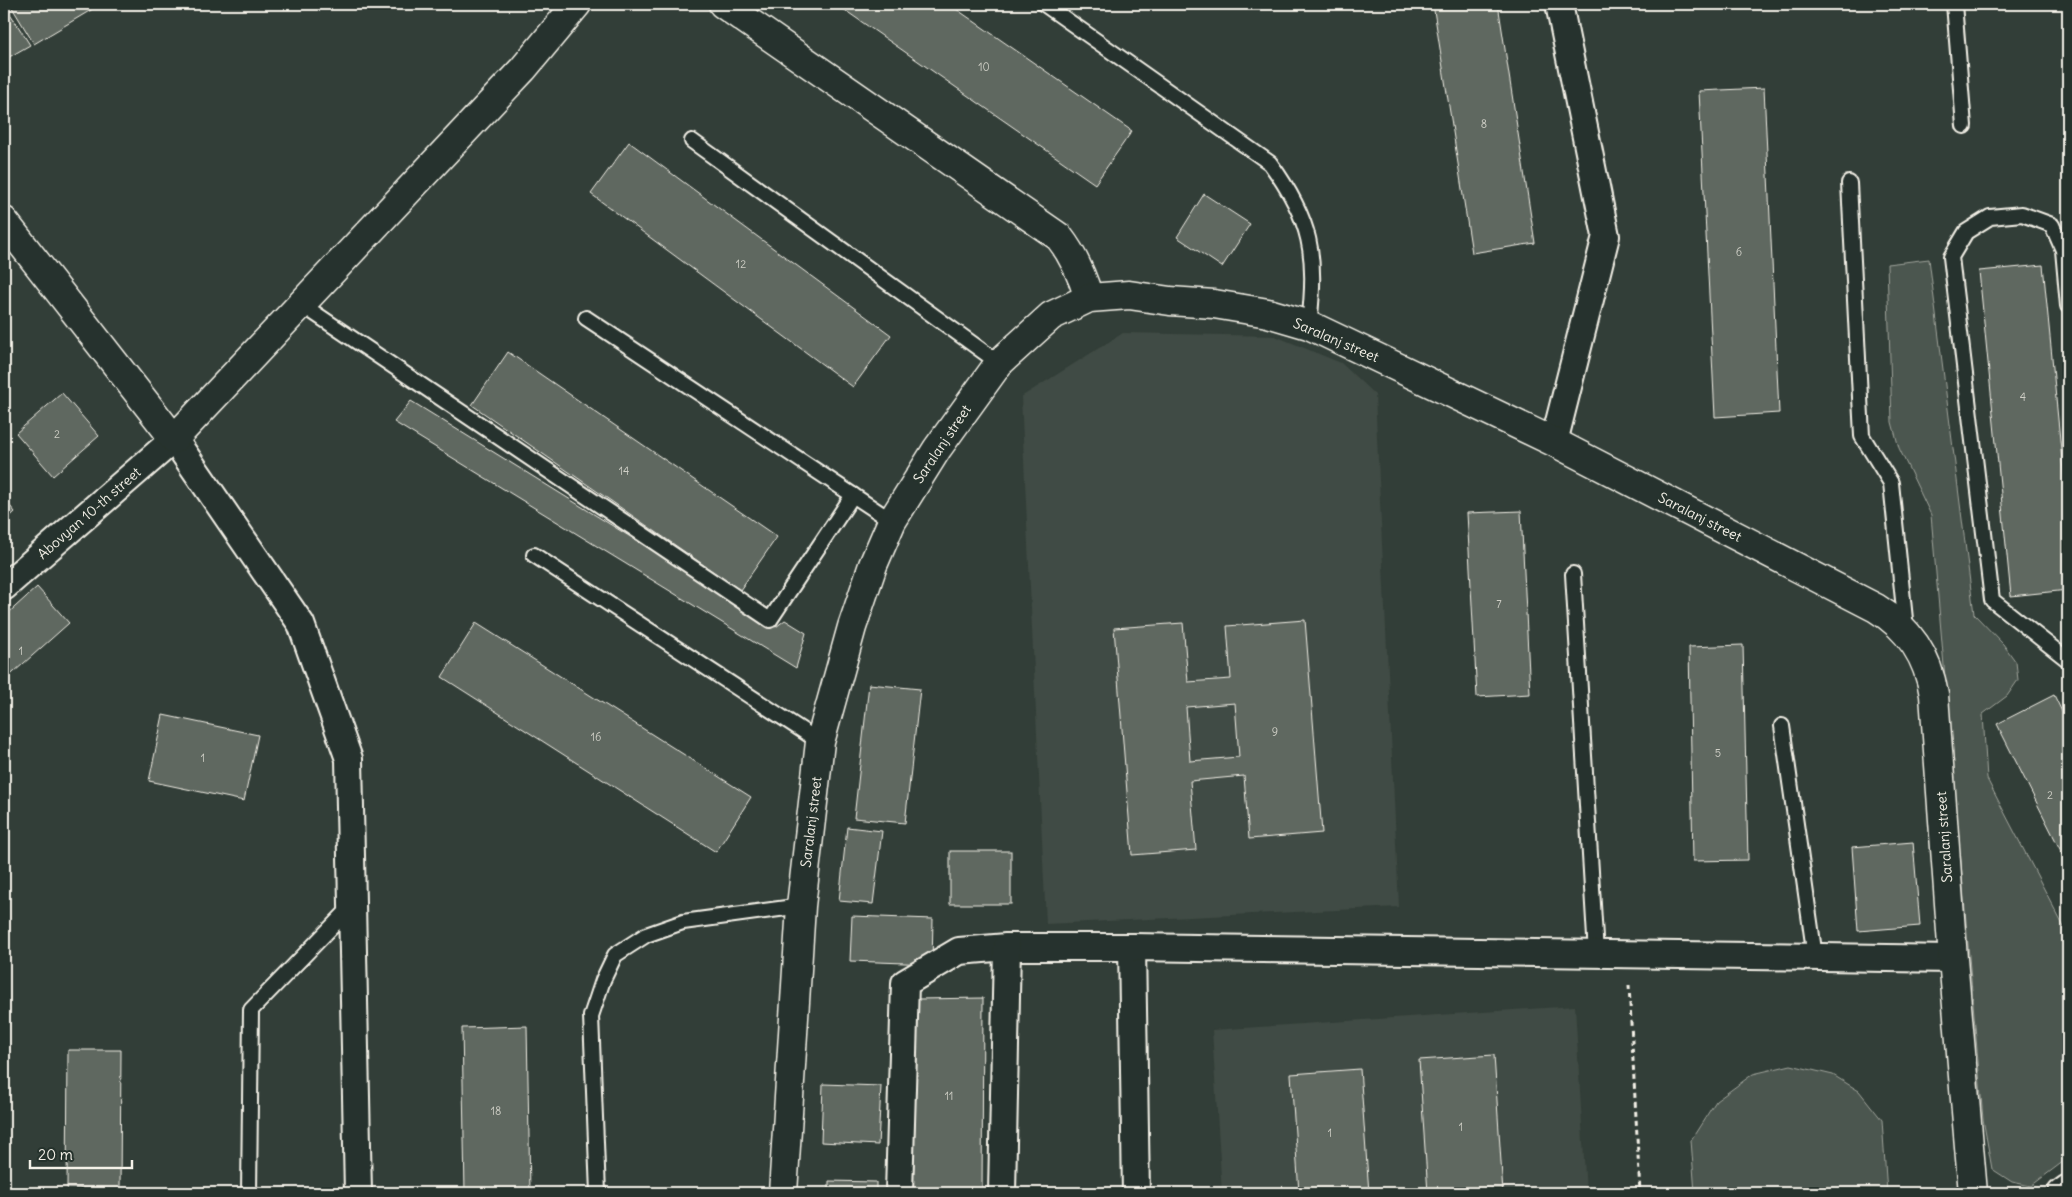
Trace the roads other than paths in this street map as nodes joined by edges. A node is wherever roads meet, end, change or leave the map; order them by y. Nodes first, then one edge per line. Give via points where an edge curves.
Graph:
1 (577, 4) edge
2 (723, 4) edge
3 (1044, 4) edge
4 (1558, 4) edge
5 (1954, 4) edge
6 (1964, 126) dead end
7 (692, 141) dead end
8 (1849, 183) dead end
9 (4, 221) edge
10 (1089, 298) junction
11 (301, 304) junction
12 (2068, 306) edge
13 (586, 318) dead end
14 (1309, 325) junction
15 (999, 362) junction
16 (174, 439) junction
17 (1554, 442) junction
18 (853, 495) junction
19 (892, 521) junction
20 (534, 555) dead end
21 (1572, 574) dead end
22 (4, 588) edge
23 (1906, 630) junction
24 (2068, 660) edge
25 (1782, 726) dead end
26 (820, 742) junction
27 (801, 906) junction
28 (351, 908) junction
29 (1007, 947) junction
30 (1132, 948) junction
31 (1596, 954) junction
32 (1815, 957) junction
33 (1953, 959) junction
34 (2068, 1188) edge
35 (249, 1193) edge
36 (358, 1193) edge
37 (598, 1193) edge
38 (783, 1193) edge
39 (900, 1193) edge
40 (1002, 1193) edge
41 (1136, 1193) edge
42 (1973, 1193) edge
43 (2061, 1193) edge

1 - 11 street via 523,69
2 - 10 street via 1059,237 1082,275
3 - 14 lane via 1270,163 1291,193 1308,232 1313,266
4 - 17 street via 1606,236
5 - 6 lane
7 - 15 lane
8 - 23 lane via 1862,436 1891,483
9 - 16 street
10 - 14 street, Saralanj street via 1130,295 1214,304 1268,313
10 - 15 street, Saralanj street via 1051,316
11 - 16 street
11 - 18 lane via 770,620
12 - 24 lane via 2062,250 2052,225 2022,214 1990,216 1966,232 1951,257 1992,600
13 - 18 lane
14 - 17 street, Saralanj street
15 - 19 street, Saralanj street via 937,449
16 - 22 street, Abovyan 10-th street
16 - 28 street via 301,624 349,759
17 - 23 street, Saralanj street via 1876,608
18 - 19 lane
19 - 26 street, Saralanj street via 852,627
20 - 26 lane
21 - 31 lane
23 - 33 street, Saralanj street via 1927,665 1934,694
25 - 32 lane
26 - 27 street, Saralanj street
27 - 37 lane via 683,922 646,935 615,955 591,1016
27 - 38 street, Saralanj street
28 - 35 lane via 251,1010
28 - 36 street
29 - 30 street
29 - 39 street via 959,951 905,983
29 - 40 street
30 - 31 street
30 - 41 street
31 - 32 street
32 - 33 street
33 - 42 street, Saralanj street
34 - 43 street

